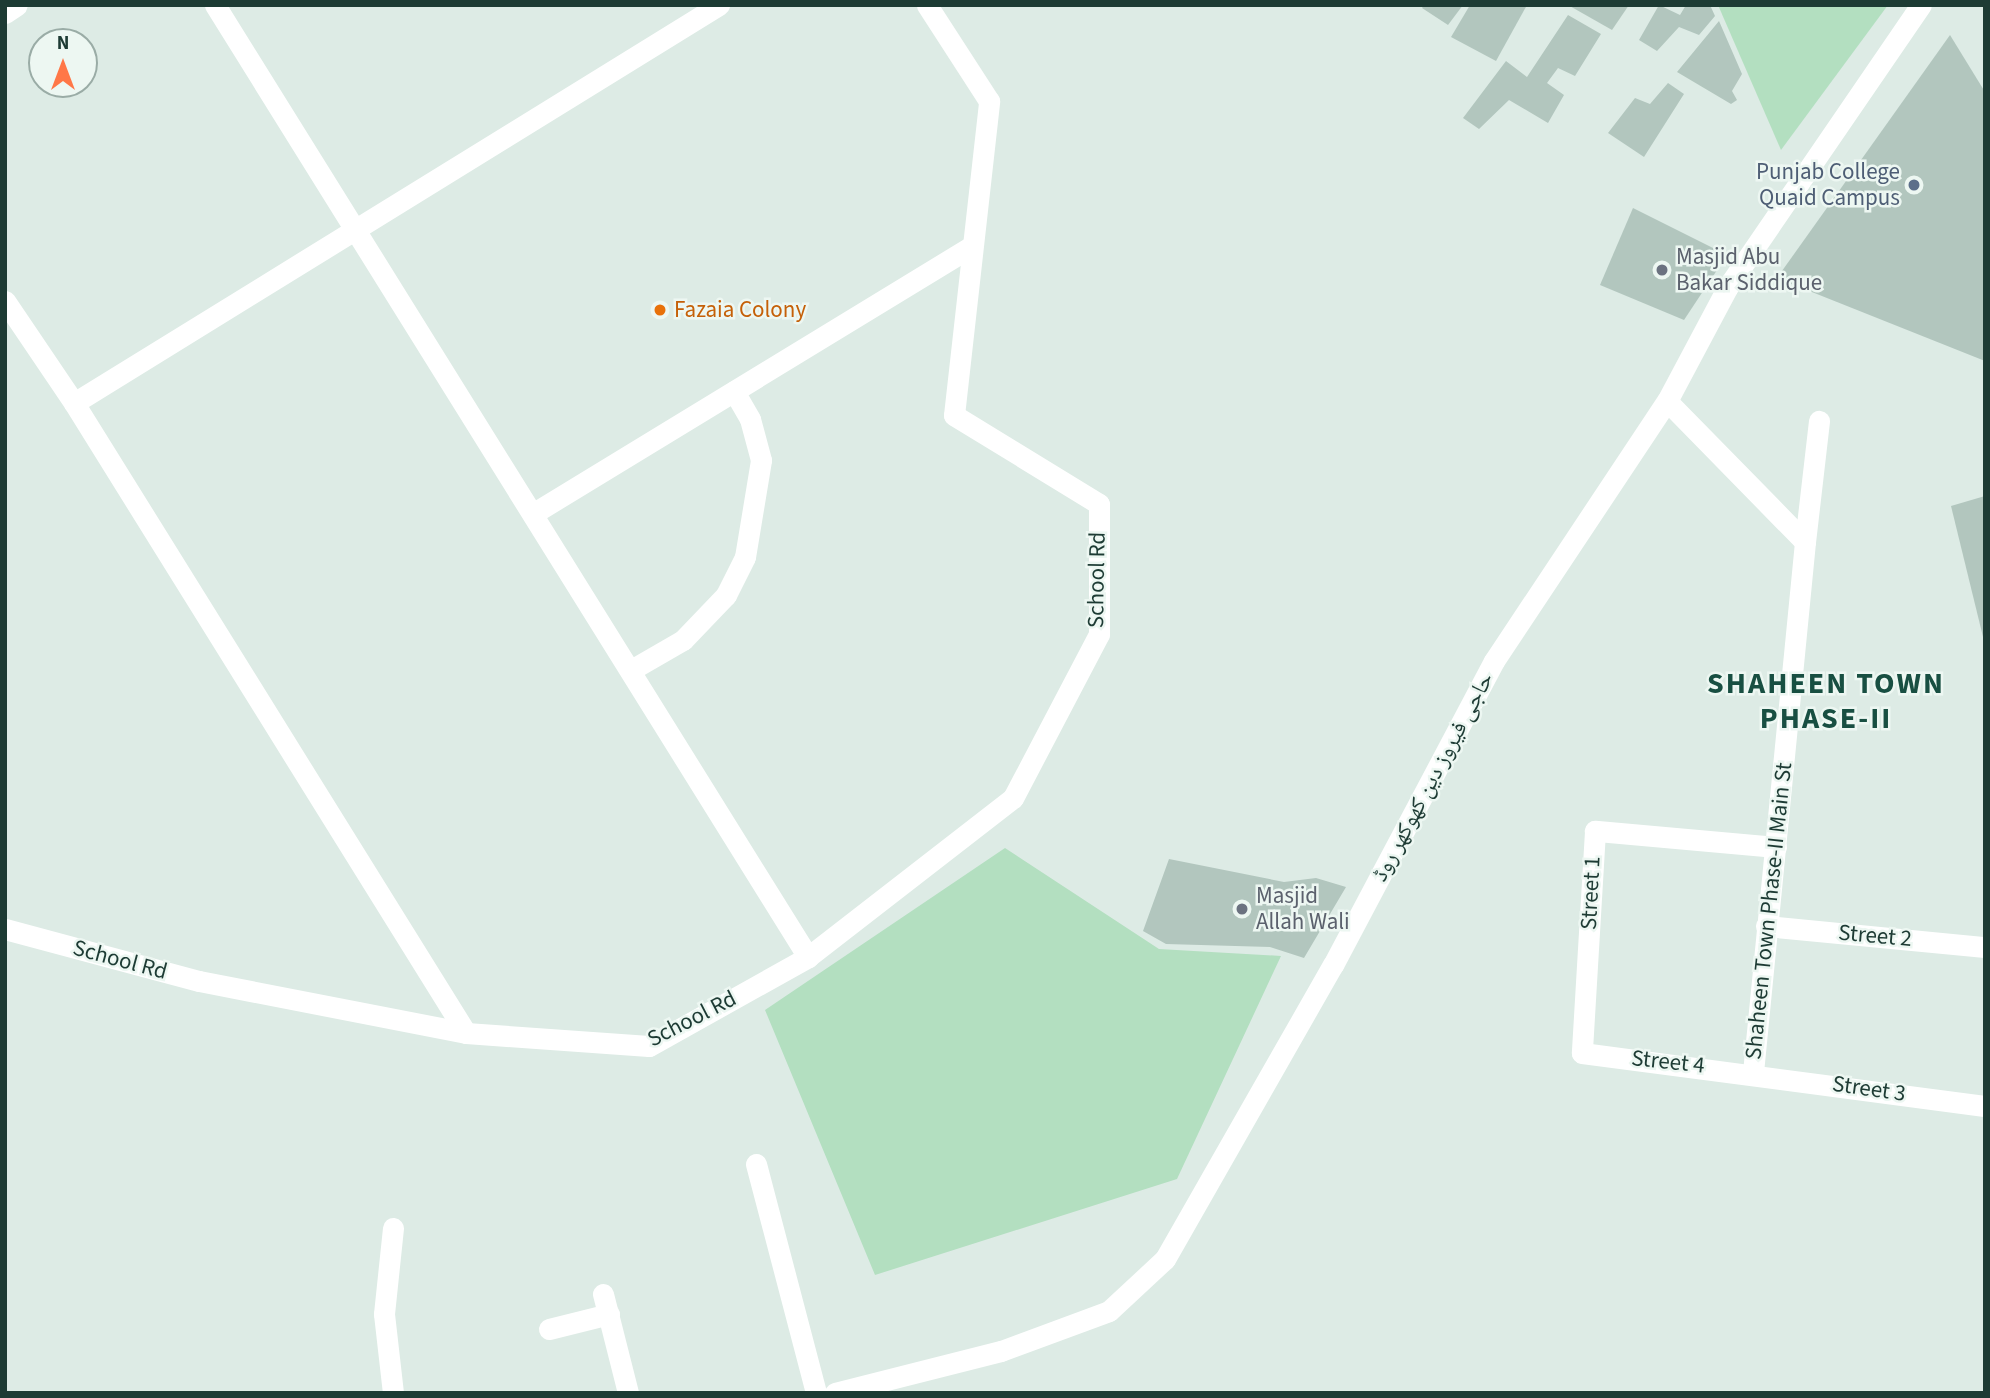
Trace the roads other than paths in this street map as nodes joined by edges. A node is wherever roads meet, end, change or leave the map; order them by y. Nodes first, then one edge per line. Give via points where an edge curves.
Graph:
1 (17, 5) edge
2 (215, 5) edge
3 (719, 5) edge
4 (928, 5) edge
5 (1921, 5) edge
6 (5, 13) edge
7 (358, 228) junction
8 (972, 246) junction
9 (5, 301) edge
10 (734, 391) junction
11 (1667, 401) junction
12 (74, 402) junction
13 (1819, 421) dead end
14 (534, 513) junction
15 (1805, 542) junction
16 (631, 670) junction
17 (1776, 847) junction
18 (1766, 926) junction
19 (6, 928) edge
20 (1985, 947) edge
21 (808, 957) junction
22 (466, 1033) junction
23 (1582, 1053) joint
24 (1753, 1072) junction
25 (1985, 1106) edge
26 (756, 1164) dead end
27 (393, 1228) dead end
28 (550, 1329) dead end
29 (886, 1386) edge
30 (393, 1393) edge
31 (628, 1393) edge
32 (816, 1393) edge
33 (835, 1393) edge

1 - 6 street
2 - 7 street
3 - 7 street
4 - 8 street via 989,102
5 - 11 street, حاجی فیروز دین کھوکھر روڈ via 1727,288
7 - 12 street
7 - 14 street
8 - 10 street
8 - 21 street, School Rd via 954,415 1098,504 1098,634 1013,798
9 - 12 street
10 - 14 street
10 - 16 street via 750,419 761,460 745,557 726,595 683,640
11 - 15 street
11 - 29 street, حاجی فیروز دین کھوکھر روڈ via 1494,661 1333,965 1165,1259 1109,1311
12 - 22 street
13 - 15 street, Shaheen Town Phase-II Main St
14 - 16 street
15 - 17 street, Shaheen Town Phase-II Main St
16 - 21 street
17 - 18 street, Shaheen Town Phase-II Main St
17 - 23 street, Street 1 via 1595,831
18 - 20 street, Street 2
18 - 24 street, Shaheen Town Phase-II Main St
19 - 22 street, School Rd via 199,982
21 - 22 street, School Rd via 649,1046
23 - 24 street, Street 4
24 - 25 street, Street 3
26 - 32 street
27 - 30 street via 384,1314
28 - 31 street via 606,1304
29 - 33 street, حاجی فیروز دین کھوکھر روڈ

